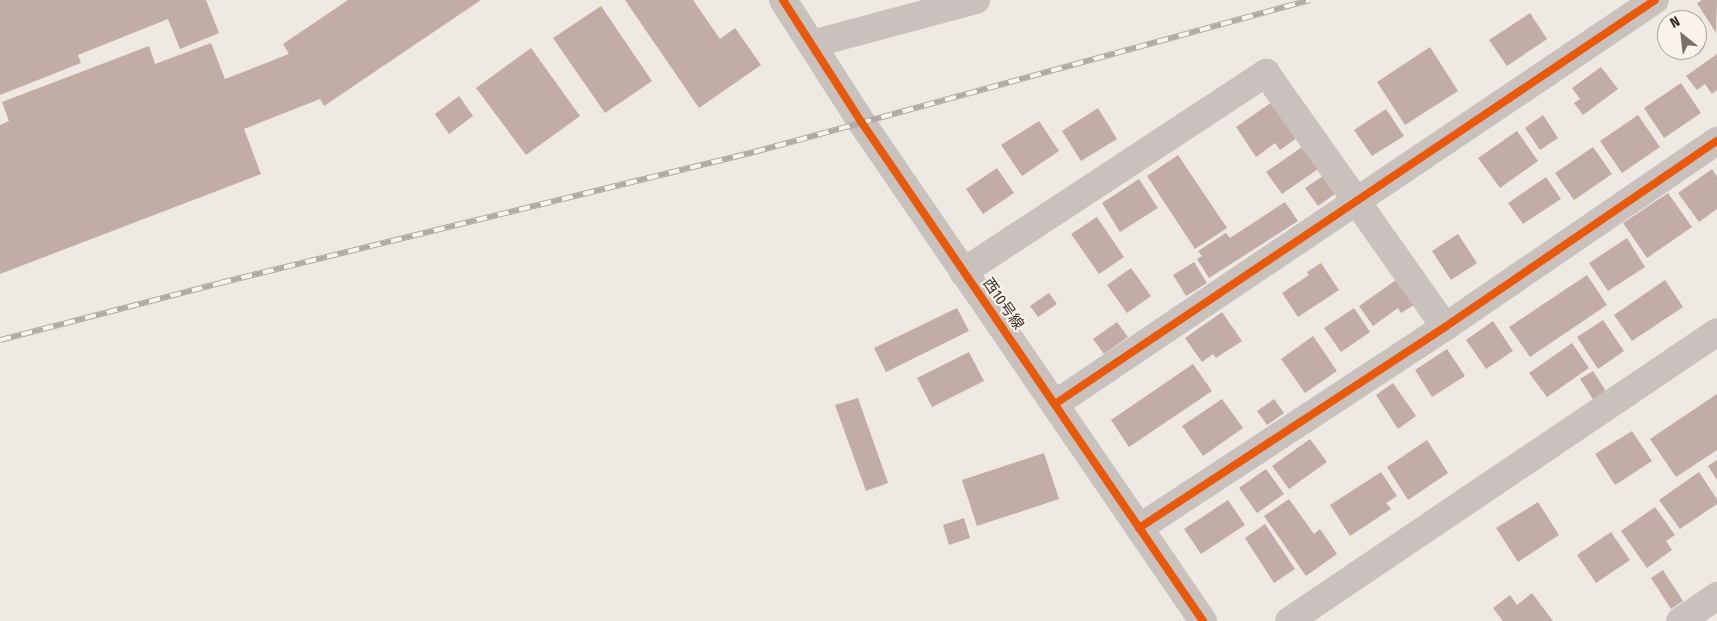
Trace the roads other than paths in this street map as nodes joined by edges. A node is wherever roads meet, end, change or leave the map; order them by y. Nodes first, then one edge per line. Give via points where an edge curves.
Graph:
1 (783, 0) edge
2 (976, 0) edge
3 (1654, 0) edge
4 (812, 44) junction
5 (1717, 141) edge
6 (1358, 200) junction
7 (964, 272) junction
8 (1445, 328) junction
9 (1717, 332) edge
10 (1055, 404) junction
11 (1139, 528) junction
12 (1717, 596) edge
13 (1203, 621) edge
14 (1289, 621) edge
15 (1680, 621) edge

1 - 4 street, 西10号線
2 - 4 street
3 - 6 street
4 - 7 street, 西10号線
5 - 8 street
6 - 7 street via 1266,73
6 - 8 street
6 - 10 street
7 - 10 street, 西10号線
8 - 11 street
9 - 14 street
10 - 11 street, 西10号線
11 - 13 street, 西10号線
12 - 15 street

